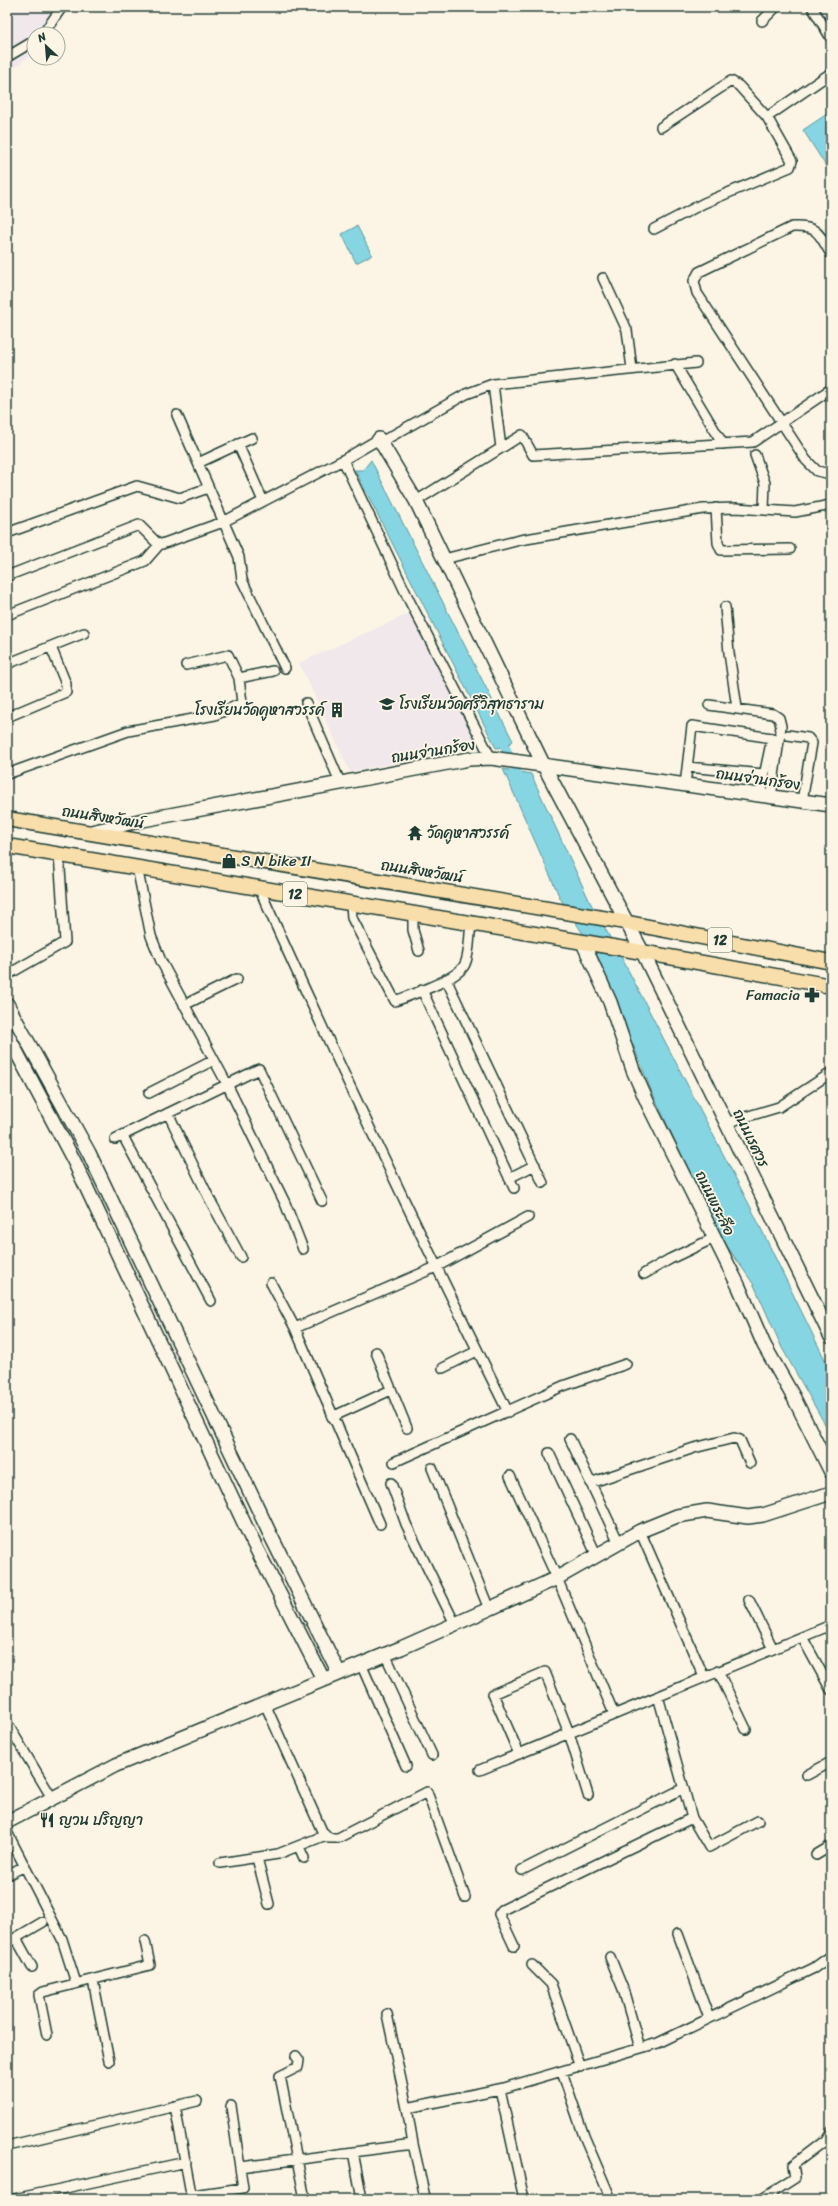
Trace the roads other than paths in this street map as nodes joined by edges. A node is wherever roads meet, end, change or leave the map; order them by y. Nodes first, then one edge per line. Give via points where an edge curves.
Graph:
1 (62, 7) edge
2 (776, 7) edge
3 (812, 7) edge
4 (762, 21) dead end
5 (49, 26) edge
6 (831, 38) edge
7 (26, 46) edge
8 (7, 57) edge
9 (831, 73) edge
10 (767, 117) junction
11 (661, 127) dead end
12 (654, 229) dead end
13 (831, 254) edge
14 (603, 278) dead end
15 (696, 363) dead end
16 (675, 364) junction
17 (632, 369) junction
18 (493, 384) junction
19 (831, 389) edge
20 (177, 416) dead end
21 (782, 422) junction
22 (252, 438) dead end
23 (380, 440) junction
24 (238, 444) junction
25 (723, 444) junction
26 (501, 448) junction
27 (756, 455) dead end
28 (343, 460) junction
29 (198, 463) junction
30 (831, 474) edge
31 (208, 488) junction
32 (264, 501) junction
33 (416, 501) junction
34 (831, 505) edge
35 (716, 508) junction
36 (764, 510) junction
37 (223, 522) junction
38 (7, 534) edge
39 (159, 545) junction
40 (790, 549) dead end
41 (444, 559) junction
42 (7, 576) edge
43 (725, 607) dead end
44 (7, 615) edge
45 (84, 633) dead end
46 (51, 647) junction
47 (7, 664) edge
48 (186, 666) dead end
49 (285, 668) dead end
50 (273, 671) dead end
51 (239, 678) junction
52 (306, 703) dead end
53 (709, 705) dead end
54 (737, 708) junction
55 (7, 716) edge
56 (788, 735) dead end
57 (491, 758) junction
58 (544, 766) junction
59 (687, 767) junction
60 (7, 774) edge
61 (764, 774) junction
62 (340, 782) junction
63 (685, 785) junction
64 (766, 796) junction
65 (802, 801) junction
66 (831, 805) edge
67 (7, 819) edge
68 (90, 832) junction
69 (7, 846) edge
70 (59, 854) junction
71 (137, 867) junction
72 (259, 888) junction
73 (351, 904) junction
74 (413, 914) junction
75 (625, 922) junction
76 (470, 924) junction
77 (584, 942) junction
78 (419, 951) dead end
79 (643, 953) junction
80 (831, 962) edge
81 (7, 975) edge
82 (237, 979) dead end
83 (446, 979) junction
84 (831, 986) edge
85 (422, 990) junction
86 (7, 1004) edge
87 (184, 1006) junction
88 (7, 1034) edge
89 (214, 1060) junction
90 (831, 1073) edge
91 (227, 1084) junction
92 (149, 1093) dead end
93 (168, 1113) junction
94 (726, 1123) junction
95 (535, 1165) junction
96 (509, 1178) junction
97 (543, 1183) dead end
98 (514, 1188) dead end
99 (322, 1201) dead end
100 (528, 1216) dead end
101 (714, 1238) junction
102 (303, 1249) dead end
103 (241, 1257) dead end
104 (436, 1267) junction
105 (644, 1274) dead end
106 (271, 1283) dead end
107 (211, 1301) dead end
108 (295, 1328) junction
109 (831, 1337) edge
110 (478, 1350) junction
111 (376, 1352) dead end
112 (626, 1364) dead end
113 (443, 1368) dead end
114 (391, 1390) junction
115 (508, 1412) junction
116 (332, 1417) junction
117 (407, 1428) dead end
118 (570, 1439) dead end
119 (549, 1453) dead end
120 (394, 1462) dead end
121 (750, 1463) dead end
122 (432, 1468) dead end
123 (831, 1472) edge
124 (510, 1476) dead end
125 (590, 1483) junction
126 (391, 1484) dead end
127 (831, 1493) edge
128 (380, 1524) dead end
129 (640, 1531) junction
130 (619, 1543) junction
131 (597, 1556) junction
132 (557, 1578) junction
133 (749, 1600) dead end
134 (489, 1609) junction
135 (455, 1624) junction
136 (831, 1625) edge
137 (802, 1637) junction
138 (773, 1649) junction
139 (385, 1654) junction
140 (361, 1664) junction
141 (718, 1671) junction
142 (339, 1673) junction
143 (704, 1677) junction
144 (323, 1679) junction
145 (831, 1690) edge
146 (658, 1696) junction
147 (265, 1704) junction
148 (614, 1714) junction
149 (7, 1723) edge
150 (746, 1729) dead end
151 (569, 1732) junction
152 (519, 1754) junction
153 (432, 1755) dead end
154 (831, 1762) edge
155 (406, 1766) dead end
156 (480, 1770) dead end
157 (807, 1775) dead end
158 (684, 1788) junction
159 (588, 1795) dead end
160 (52, 1798) junction
161 (692, 1818) junction
162 (758, 1821) dead end
163 (7, 1822) edge
164 (7, 1832) edge
165 (326, 1835) junction
166 (831, 1846) edge
167 (299, 1847) junction
168 (816, 1856) dead end
169 (257, 1858) junction
170 (304, 1858) dead end
171 (220, 1863) dead end
172 (25, 1866) junction
173 (522, 1870) dead end
174 (7, 1876) edge
175 (465, 1897) dead end
176 (269, 1904) dead end
177 (44, 1922) dead end
178 (678, 1934) dead end
179 (16, 1938) junction
180 (145, 1941) dead end
181 (7, 1943) edge
182 (514, 1946) dead end
183 (831, 1956) edge
184 (610, 1957) dead end
185 (532, 1965) dead end
186 (32, 1967) dead end
187 (93, 1980) junction
188 (76, 1983) junction
189 (387, 2014) dead end
190 (708, 2018) junction
191 (47, 2035) dead end
192 (640, 2048) junction
193 (296, 2056) dead end
194 (110, 2061) dead end
195 (580, 2067) junction
196 (562, 2072) junction
197 (500, 2089) junction
198 (197, 2101) dead end
199 (175, 2106) junction
200 (231, 2106) dead end
201 (407, 2108) junction
202 (831, 2132) edge
203 (413, 2144) junction
204 (7, 2146) edge
205 (353, 2152) junction
206 (298, 2160) junction
207 (186, 2162) junction
208 (241, 2168) junction
209 (192, 2197) edge
210 (425, 2197) dead end
211 (14, 2199) edge
212 (305, 2199) edge
213 (362, 2199) edge
214 (524, 2199) edge
215 (611, 2199) edge
216 (762, 2199) edge

1 - 5 street
2 - 4 street
3 - 6 street
7 - 8 street
9 - 10 street
10 - 11 street via 731,81
10 - 12 street via 792,161 790,167 704,203
13 - 21 street via 819,234 808,227 792,227 699,272 694,281 697,293
14 - 17 street via 627,330
15 - 16 street
16 - 17 street
16 - 25 street
17 - 18 street
18 - 23 street via 466,394
18 - 26 street
19 - 21 street
20 - 29 street
21 - 25 street via 753,442
21 - 30 street via 806,460 817,471
22 - 24 street
23 - 28 street
23 - 33 street, ถนนเรศวร
24 - 29 street
24 - 32 street
25 - 26 street via 533,455 522,435
26 - 33 street
27 - 36 street via 765,483
28 - 32 street
28 - 57 street via 410,602
29 - 31 street
31 - 37 street
31 - 38 street via 180,498 137,486
32 - 37 street
33 - 41 street, ถนนเรศวร
34 - 36 street via 795,512
35 - 36 street
35 - 40 street via 718,543 721,550
35 - 41 street via 520,540
37 - 39 street
37 - 49 street via 239,557 242,580
39 - 42 street via 139,526
39 - 44 street via 144,561
41 - 58 street, ถนนเรศวร
43 - 54 street
45 - 46 street
46 - 47 street
46 - 55 street via 66,691
48 - 51 street via 228,655
50 - 51 street
51 - 60 street via 242,703 215,715 128,731
52 - 62 street
53 - 54 street
54 - 64 street via 773,714 780,720 781,726
56 - 65 street via 808,738 812,743
57 - 58 street, ถนนจ่านกร้อง
57 - 62 street, ถนนจ่านกร้อง via 469,759
58 - 63 street, ถนนจ่านกร้อง
58 - 75 street, ถนนเรศวร
59 - 61 street
59 - 61 street via 692,726 772,738
59 - 63 street
61 - 64 street
62 - 68 street, ถนนจ่านกร้อง
63 - 64 street, ถนนจ่านกร้อง
64 - 65 street, ถนนจ่านกร้อง
65 - 66 street, ถนนจ่านกร้อง
67 - 68 main road, ถนนสิงหวัฒน์ / 12
68 - 75 main road, ถนนสิงหวัฒน์ / 12
69 - 70 main road, 12
70 - 71 main road, 12
70 - 81 street via 65,942
71 - 72 main road, 12
71 - 87 street via 151,936
72 - 73 main road, 12
72 - 104 street
73 - 74 main road, 12
73 - 85 street via 352,918 395,1001
74 - 76 main road, 12
74 - 78 street via 413,930
75 - 79 street, ถนนเรศวร
75 - 80 main road, ถนนสิงหวัฒน์ / 12
76 - 77 main road, 12
76 - 83 street via 465,965 459,972
77 - 79 main road, 12
77 - 101 street, ถนนพระลือ via 610,1002 648,1106
79 - 84 main road, 12
79 - 94 street, ถนนเรศวร
82 - 87 street
83 - 85 street
83 - 95 street
85 - 96 street
86 - 142 street via 89,1153
87 - 89 street
88 - 144 street via 74,1161 252,1540
89 - 91 street
89 - 92 street
90 - 94 street via 779,1107
91 - 93 street
91 - 99 street via 259,1069
91 - 102 street via 285,1203
93 - 103 street
93 - 107 street via 119,1138
94 - 109 street, ถนนเรศวร
95 - 96 street
95 - 97 street
96 - 98 street
100 - 104 street
101 - 105 street
101 - 123 street, ถนนพระลือ via 764,1345
104 - 108 street
104 - 110 street
106 - 108 street
108 - 116 street
110 - 113 street
110 - 115 street
111 - 114 street
112 - 115 street via 563,1386
114 - 116 street
114 - 117 street
115 - 120 street
116 - 128 street
118 - 125 street
119 - 131 street
121 - 125 street via 740,1440 734,1438 694,1448
122 - 134 street
124 - 132 street
125 - 130 street
126 - 135 street via 406,1524
127 - 129 street via 763,1515 693,1512
129 - 130 street
129 - 143 street
130 - 131 street
131 - 132 street
132 - 134 street
132 - 148 street
133 - 138 street
134 - 135 street
135 - 139 street
136 - 137 street
137 - 138 street
137 - 145 street
138 - 141 street
139 - 140 street
139 - 153 street
140 - 142 street
140 - 155 street
141 - 143 street
141 - 150 street
142 - 144 street
143 - 146 street
144 - 147 street
146 - 148 street
146 - 158 street
147 - 160 street via 116,1765
147 - 165 street via 322,1832
148 - 151 street
149 - 160 street
151 - 152 street
151 - 152 street via 545,1672 493,1694
151 - 159 street
152 - 156 street
154 - 157 street
158 - 161 street
158 - 173 street
160 - 163 street
161 - 162 street via 709,1847
161 - 182 street via 502,1910 499,1914
164 - 172 street
165 - 167 street
165 - 175 street via 329,1838 338,1838 428,1792
166 - 168 street
167 - 169 street
167 - 170 street
169 - 171 street
169 - 176 street
172 - 174 street
172 - 188 street via 62,1939
177 - 179 street
178 - 190 street
179 - 181 street
179 - 186 street
180 - 187 street via 150,1966
183 - 190 street via 814,1968
184 - 192 street via 623,1989
185 - 195 street via 551,1984
187 - 188 street
187 - 194 street
188 - 191 street via 39,1995
189 - 201 street
190 - 192 street
192 - 195 street
193 - 206 street via 299,2060 298,2067 280,2076
195 - 196 street
196 - 197 street
196 - 215 street via 584,2136
197 - 201 street
197 - 214 street
198 - 199 street
199 - 204 street
199 - 207 street
200 - 208 street
201 - 203 street
202 - 216 street via 826,2140 793,2165 795,2178
203 - 205 street
203 - 210 street
205 - 206 street
205 - 213 street
206 - 208 street
206 - 212 street
207 - 209 street
207 - 211 street
208 - 209 street via 243,2188

